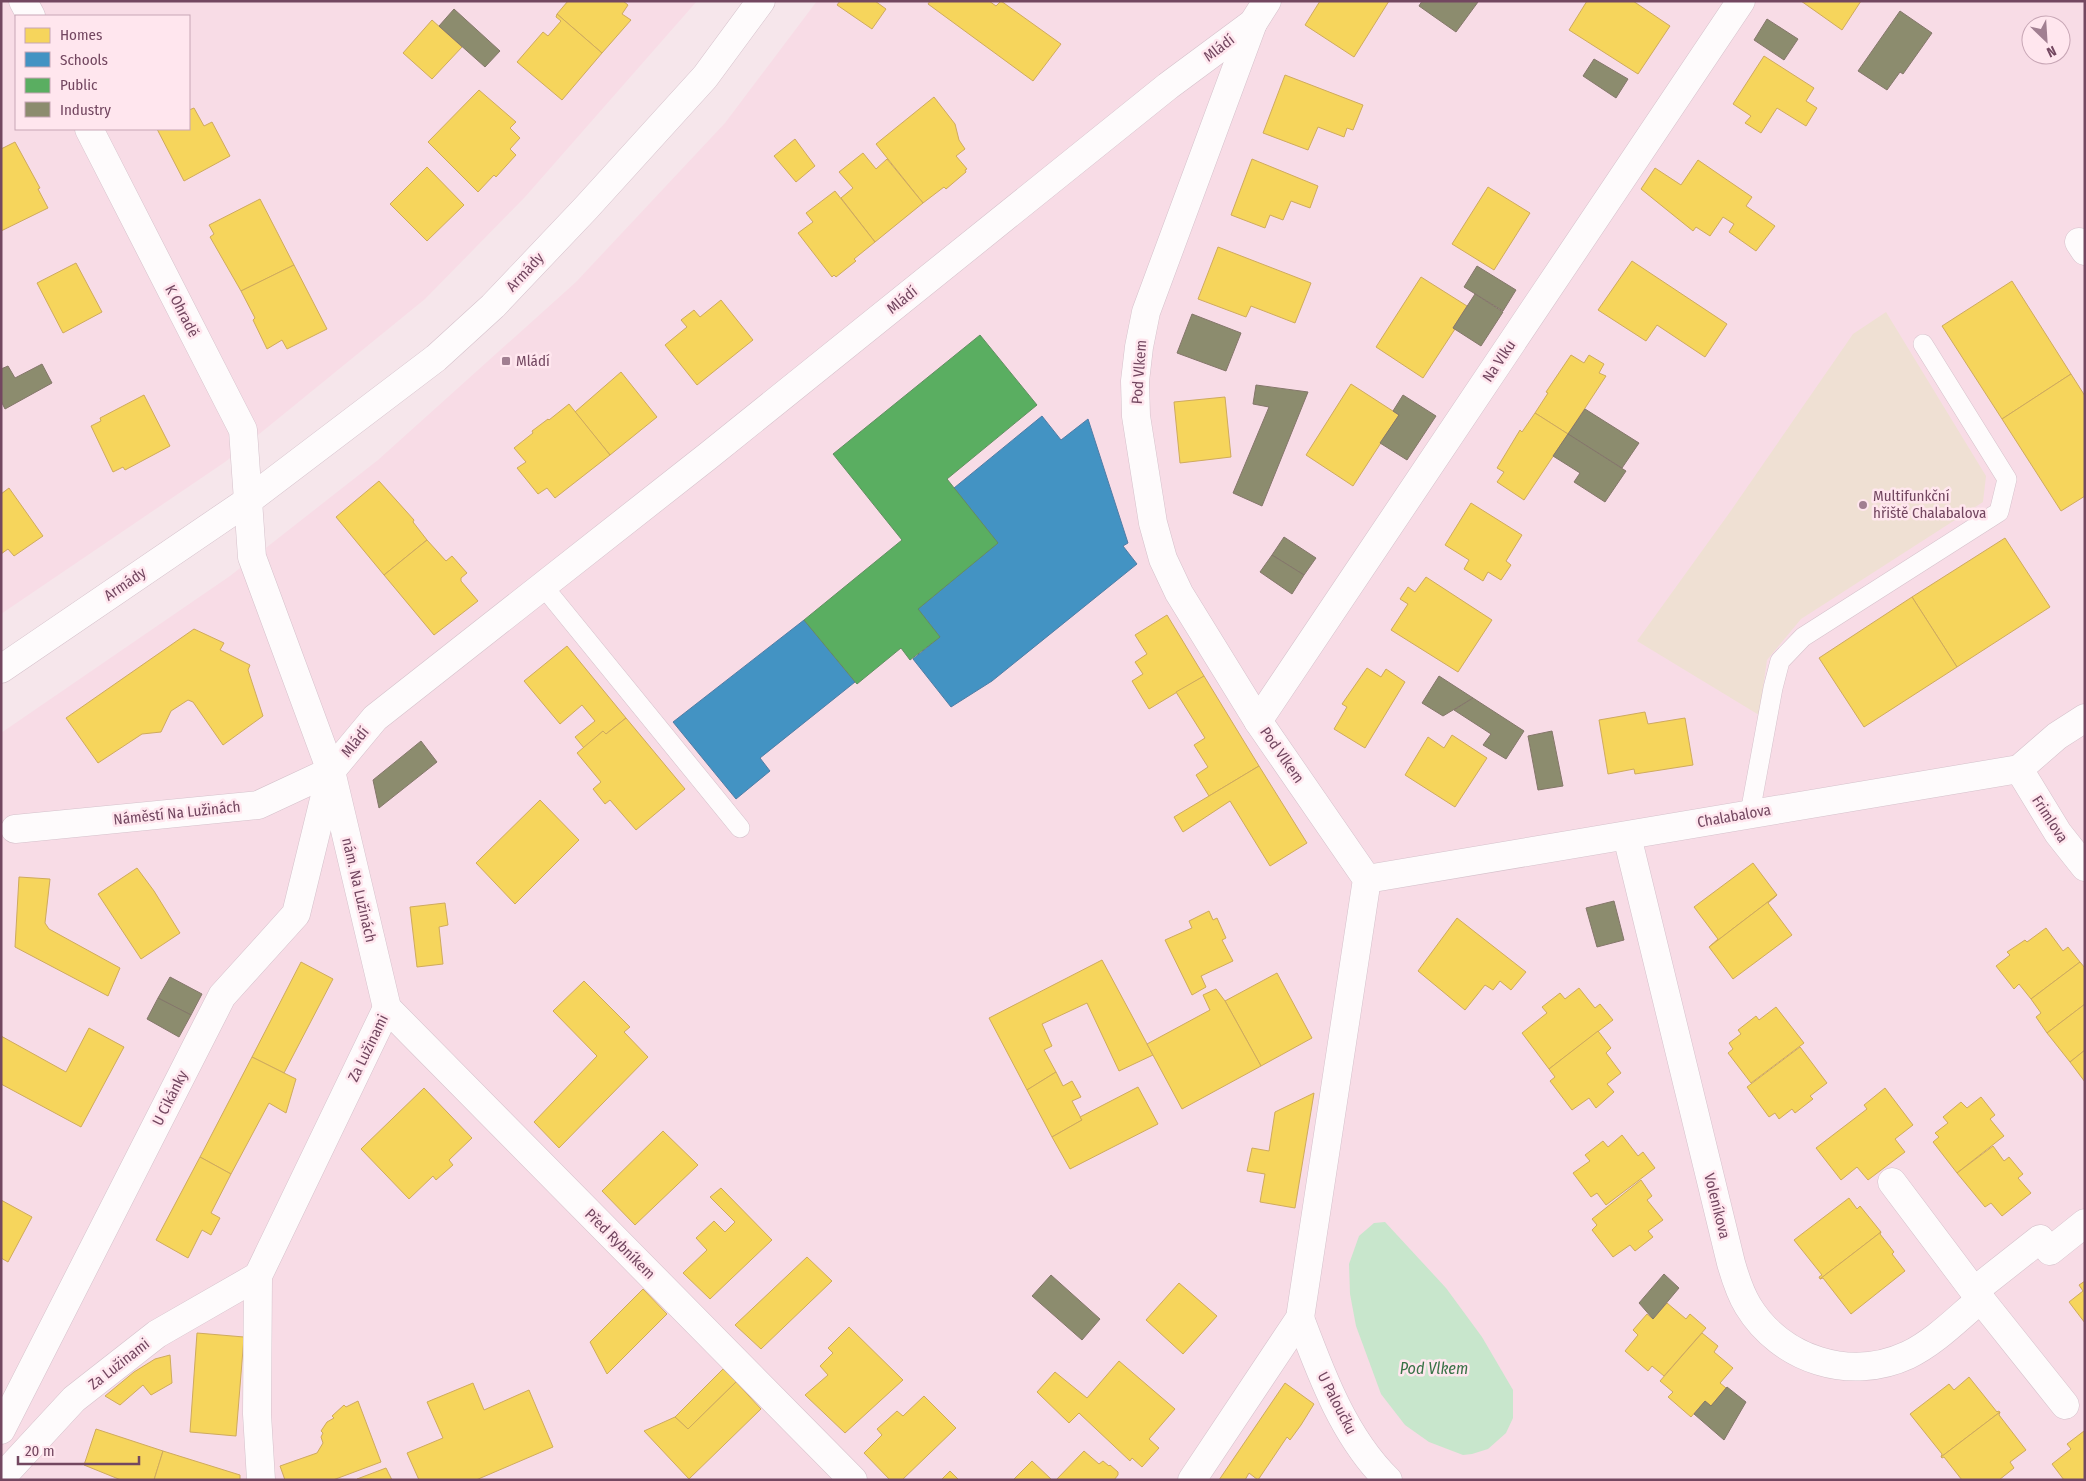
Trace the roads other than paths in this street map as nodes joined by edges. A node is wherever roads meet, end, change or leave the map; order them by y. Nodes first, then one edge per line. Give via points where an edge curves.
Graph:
1 (24, 1) edge
2 (761, 1) edge
3 (1741, 1) edge
4 (1260, 12) edge
5 (31, 15) edge
6 (90, 130) edge
7 (1923, 344) dead end
8 (249, 500) junction
9 (544, 586) junction
10 (1, 669) edge
11 (2085, 718) edge
12 (1258, 721) junction
13 (2018, 769) junction
14 (331, 771) junction
15 (1750, 813) junction
16 (740, 828) dead end
17 (15, 829) dead end
18 (1614, 838) junction
19 (2085, 867) edge
20 (1367, 878) junction
21 (387, 1008) junction
22 (1892, 1182) dead end
23 (2085, 1223) edge
24 (258, 1276) junction
25 (1978, 1295) junction
26 (1300, 1318) junction
27 (2064, 1405) dead end
28 (1, 1430) edge
29 (1, 1478) edge
30 (261, 1480) edge
31 (853, 1480) edge
32 (1192, 1480) edge
33 (1388, 1480) edge

1 - 5 street
2 - 8 street, Armády via 705,77 493,306 436,358
3 - 12 street, Na Vlku
4 - 9 street, Mládí
4 - 12 street, Pod Vlkem via 1146,312 1135,381 1141,451 1153,523 1163,559 1179,593
6 - 8 street, K Ohradě via 243,430
7 - 15 lane via 2007,479 1999,512 1803,637 1780,660
8 - 10 street, Armády
8 - 14 street via 252,557
9 - 14 street, Mládí via 375,718
9 - 16 lane
11 - 13 street via 2057,736
12 - 20 street, Pod Vlkem
13 - 15 street, Chalabalova
13 - 19 street, Frimlova via 2058,833
14 - 17 street, Náměstí Na Lužinách via 258,805
14 - 21 street, nám. Na Lužinách
14 - 28 street, U Cikánky via 296,914 222,996
15 - 18 street, Chalabalova
18 - 20 street, Chalabalova
18 - 25 street, Voleníkova via 1737,1283 1747,1305 1770,1334 1798,1353 1824,1363 1854,1368 1882,1365 1909,1354 1937,1336
20 - 26 street
21 - 24 street, Za Lužinami
21 - 31 street, Před Rybníkem
22 - 25 street
23 - 25 street, Voleníkova via 2050,1251 2040,1239
24 - 29 street, Za Lužinami via 157,1334 74,1399
24 - 30 street, Za Lužinami via 257,1414
25 - 27 street
26 - 32 street
26 - 33 street, U Paloučku via 1319,1369 1350,1430

